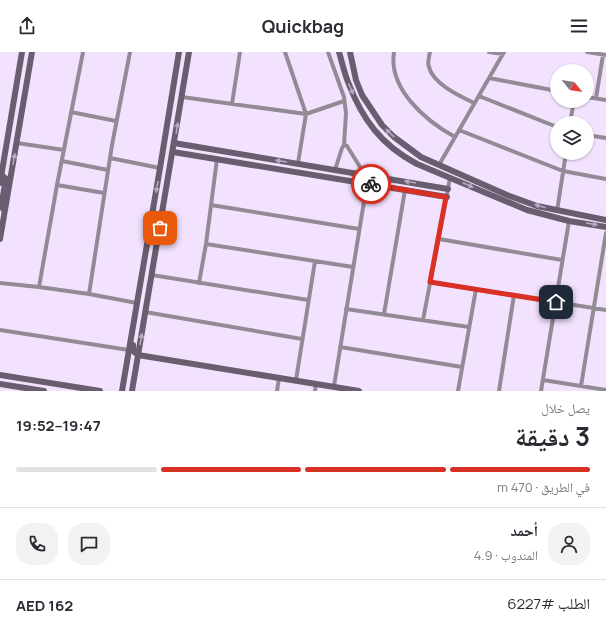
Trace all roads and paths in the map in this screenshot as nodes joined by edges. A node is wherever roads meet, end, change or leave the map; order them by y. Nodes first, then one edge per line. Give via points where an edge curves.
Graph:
1 (22, 52) edge
2 (32, 52) edge
3 (83, 52) edge
4 (130, 52) edge
5 (178, 52) edge
6 (189, 52) edge
7 (240, 52) edge
8 (285, 52) edge
9 (328, 52) edge
10 (339, 52) edge
11 (350, 52) edge
12 (394, 52) edge
13 (430, 52) edge
14 (489, 52) edge
15 (587, 52) edge
16 (503, 53) edge
17 (605, 55) edge
18 (489, 78) junction
19 (550, 90) edge
20 (479, 96) junction
21 (182, 97) junction
22 (15, 98) junction
23 (596, 98) joint
24 (606, 100) edge
25 (344, 101) junction
26 (474, 103) junction
27 (232, 104) junction
28 (71, 112) junction
29 (306, 114) junction
30 (116, 121) junction
31 (550, 125) edge
32 (459, 130) junction
33 (594, 136) edge
34 (455, 137) junction
35 (606, 138) edge
36 (174, 142) junction
37 (17, 143) junction
38 (344, 145) junction
39 (64, 150) junction
40 (172, 152) junction
41 (110, 158) junction
42 (217, 159) junction
43 (565, 160) edge
44 (62, 161) junction
45 (298, 163) junction
46 (439, 165) junction
47 (160, 168) junction
48 (108, 170) junction
49 (335, 170) junction
50 (563, 171) junction
51 (365, 175) junction
52 (450, 178) junction
53 (606, 179) edge
54 (0, 181) edge
55 (367, 183) junction
56 (57, 185) junction
57 (448, 189) junction
58 (405, 190) junction
59 (104, 193) junction
60 (446, 197) junction
61 (211, 205) junction
62 (557, 211) junction
63 (3, 219) junction
64 (606, 220) edge
65 (568, 221) junction
66 (606, 226) edge
67 (359, 229) junction
68 (606, 233) edge
69 (0, 239) edge
70 (438, 239) junction
71 (206, 244) junction
72 (562, 260) junction
73 (315, 261) junction
74 (353, 267) junction
75 (600, 270) junction
76 (606, 271) edge
77 (152, 274) junction
78 (430, 282) junction
79 (0, 283) edge
80 (198, 283) junction
81 (39, 288) junction
82 (476, 289) junction
83 (90, 294) junction
84 (514, 295) junction
85 (308, 300) junction
86 (556, 302) junction
87 (137, 303) junction
88 (595, 308) junction
89 (346, 309) junction
90 (606, 310) edge
91 (145, 312) junction
92 (384, 314) junction
93 (134, 319) junction
94 (423, 320) junction
95 (469, 327) junction
96 (0, 330) edge
97 (302, 339) junction
98 (340, 347) junction
99 (129, 350) junction
100 (138, 355) junction
101 (462, 367) junction
102 (0, 375) edge
103 (21, 378) junction
104 (279, 378) junction
105 (296, 380) junction
106 (543, 380) junction
107 (0, 384) edge
108 (316, 384) junction
109 (334, 386) junction
110 (581, 386) junction
111 (33, 389) junction
112 (606, 390) edge
113 (44, 391) edge
114 (100, 391) edge
115 (122, 391) edge
116 (132, 391) edge
117 (277, 391) edge
118 (315, 391) edge
119 (357, 391) edge
120 (458, 391) edge
121 (499, 391) edge
122 (541, 391) edge

1 - 22 street
2 - 37 street
3 - 28 street
4 - 30 street
5 - 47 street
6 - 21 street
7 - 27 street
8 - 29 street
9 - 25 street
10 -> 52 street via 347,81 359,108 381,139 405,158
46 -> 11 street via 421,157 382,126 362,95
12 - 34 street via 392,63 399,84 408,99 441,129
13 - 26 street via 430,72 443,86
14 - 16 street
15 - 17 street
16 - 18 street
17 - 23 street
18 - 19 street
18 - 20 street
20 - 26 street
20 - 31 street
21 - 27 street
36 -> 21 street
22 - 37 street via 12,141
22 - 54 street
23 - 24 street
25 - 29 street
25 - 38 street
26 - 32 street
27 - 29 street
28 - 30 street
28 - 39 street
29 - 45 street
30 - 41 street
32 - 34 street
32 - 50 street
33 - 35 street
34 - 46 street
36 - 40 street
45 -> 36 street
37 - 39 street
63 -> 37 street
38 - 49 street
38 - 51 street
39 - 44 street
40 - 42 street
40 - 77 street
41 - 47 street
41 - 48 street
42 - 55 street
42 - 61 street
43 - 50 street
44 - 48 street
44 - 56 street
45 - 49 street
62 -> 46 street via 537,206
47 -> 87 street
48 - 59 street
49 - 51 street
50 - 53 street
50 - 62 street
57 -> 51 street
52 - 57 street
52 -> 65 street via 527,210
54 - 63 street via 3,176 6,179 2,201
55 - 58 street
55 - 67 street
56 - 59 street
56 - 81 street
57 - 60 street
58 - 60 street
58 - 92 street
59 - 83 street
60 - 70 street
61 - 67 street
61 - 71 street
62 - 64 street
63 - 69 street
65 -> 66 street
65 - 72 street
67 - 74 street
68 - 75 street
70 - 72 street
70 - 78 street
71 - 73 street
71 - 80 street
72 - 86 street
73 - 74 street
73 - 85 street
74 - 89 street
75 - 76 street
75 - 88 street
77 - 80 street
77 - 91 street
78 - 82 street
78 - 94 street
79 - 81 street
80 - 85 street
81 - 83 street
82 - 84 street
82 - 95 street
83 - 87 street
84 - 86 street
84 - 121 street
85 - 97 street
86 - 88 street
86 - 106 street
87 - 93 street
88 - 90 street
88 - 110 street
89 - 92 street
89 - 98 street
91 - 97 street
100 -> 91 street
92 - 94 street
93 - 99 street
93 - 100 street via 137,326 132,348
94 - 95 street
95 - 101 street
96 - 99 street
97 - 105 street
98 - 101 street
98 - 109 street
99 - 115 street
100 - 104 street
100 - 116 street
101 - 120 street
102 - 103 street
103 - 111 street
103 - 114 street
104 - 105 street
104 - 117 street
105 - 108 street
106 - 110 street
106 - 122 street
107 - 111 street
108 - 109 street
108 - 118 street
109 - 119 street
110 - 112 street
111 - 113 street

